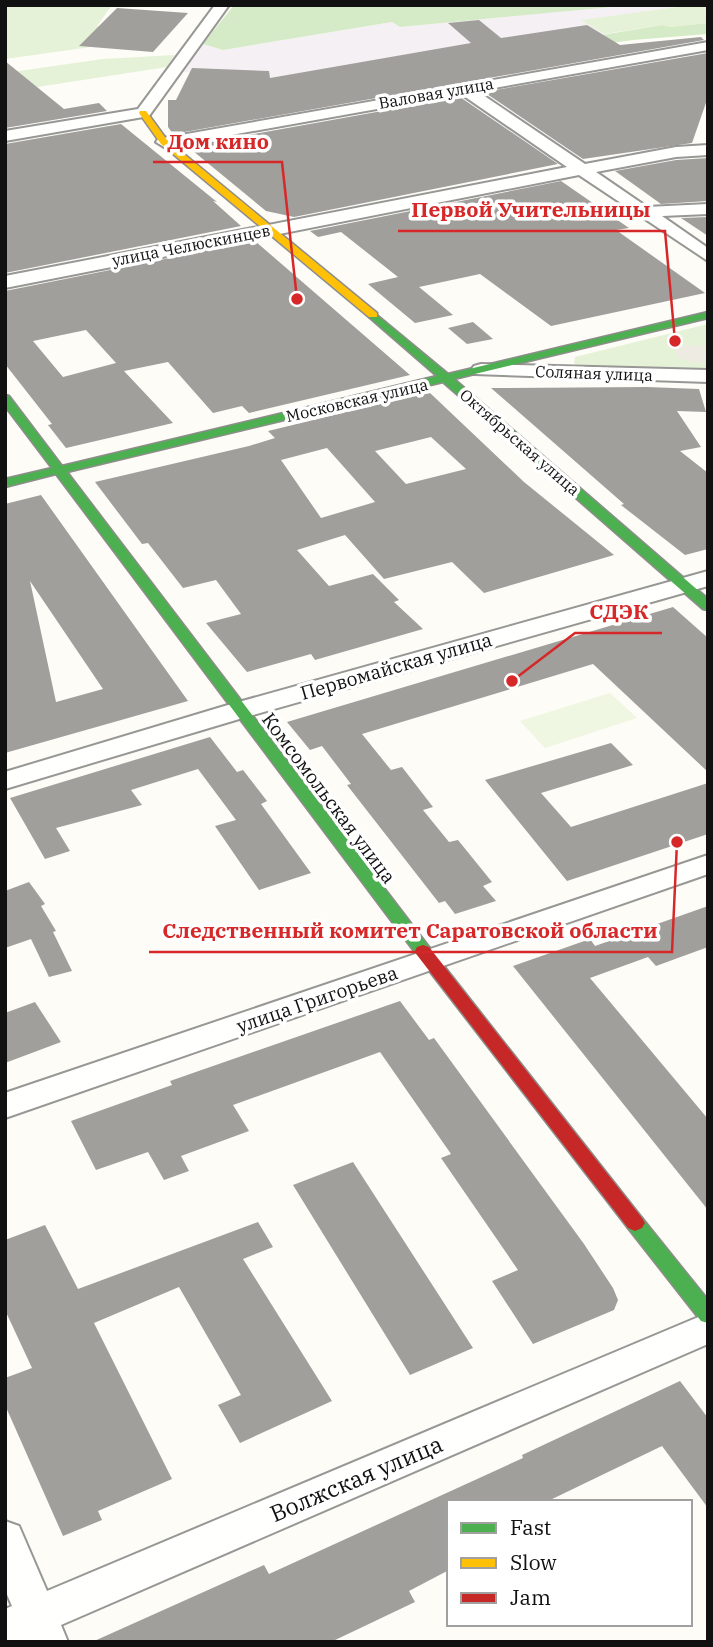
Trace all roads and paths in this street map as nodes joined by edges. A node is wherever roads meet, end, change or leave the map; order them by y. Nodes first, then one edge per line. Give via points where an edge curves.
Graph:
1 (222, 5) edge
2 (708, 46) edge
3 (462, 88) junction
4 (143, 113) junction
5 (5, 136) edge
6 (164, 142) junction
7 (708, 150) edge
8 (580, 170) junction
9 (708, 209) edge
10 (644, 212) junction
11 (273, 229) junction
12 (708, 256) edge
13 (5, 282) edge
14 (708, 315) edge
15 (481, 370) junction
16 (708, 376) edge
17 (447, 378) junction
18 (5, 398) edge
19 (59, 470) junction
20 (5, 483) edge
21 (695, 581) edge
22 (708, 606) edge
23 (237, 711) junction
24 (5, 781) edge
25 (708, 864) edge
26 (427, 960) junction
27 (5, 1106) edge
28 (708, 1315) edge
29 (708, 1328) edge
30 (5, 1539) edge
31 (30, 1629) edge

1 - 4 street
2 - 3 street, Валовая улица
3 - 6 street, Валовая улица
3 - 8 street
4 - 5 street
4 - 6 street, Октябрьская улица
6 - 11 street, Октябрьская улица
7 - 8 street, улица Челюскинцев
8 - 10 street
8 - 11 street, улица Челюскинцев
9 - 10 street
10 - 12 street
11 - 13 street, улица Челюскинцев
11 - 17 street, Октябрьская улица
14 - 15 street, Московская улица
15 - 16 street, Соляная улица
15 - 17 street, Московская улица
17 - 19 street, Московская улица
17 - 21 street, Октябрьская улица
18 - 19 street, Комсомольская улица
19 - 20 street, Московская улица
19 - 23 street, Комсомольская улица
21 - 22 street, Октябрьская улица
21 - 23 street, Первомайская улица
23 - 24 street, Первомайская улица
23 - 26 street, Комсомольская улица
25 - 26 street, улица Григорьева
26 - 27 street, улица Григорьева
26 - 28 street, Комсомольская улица
29 - 31 street, Волжская улица
30 - 31 street

